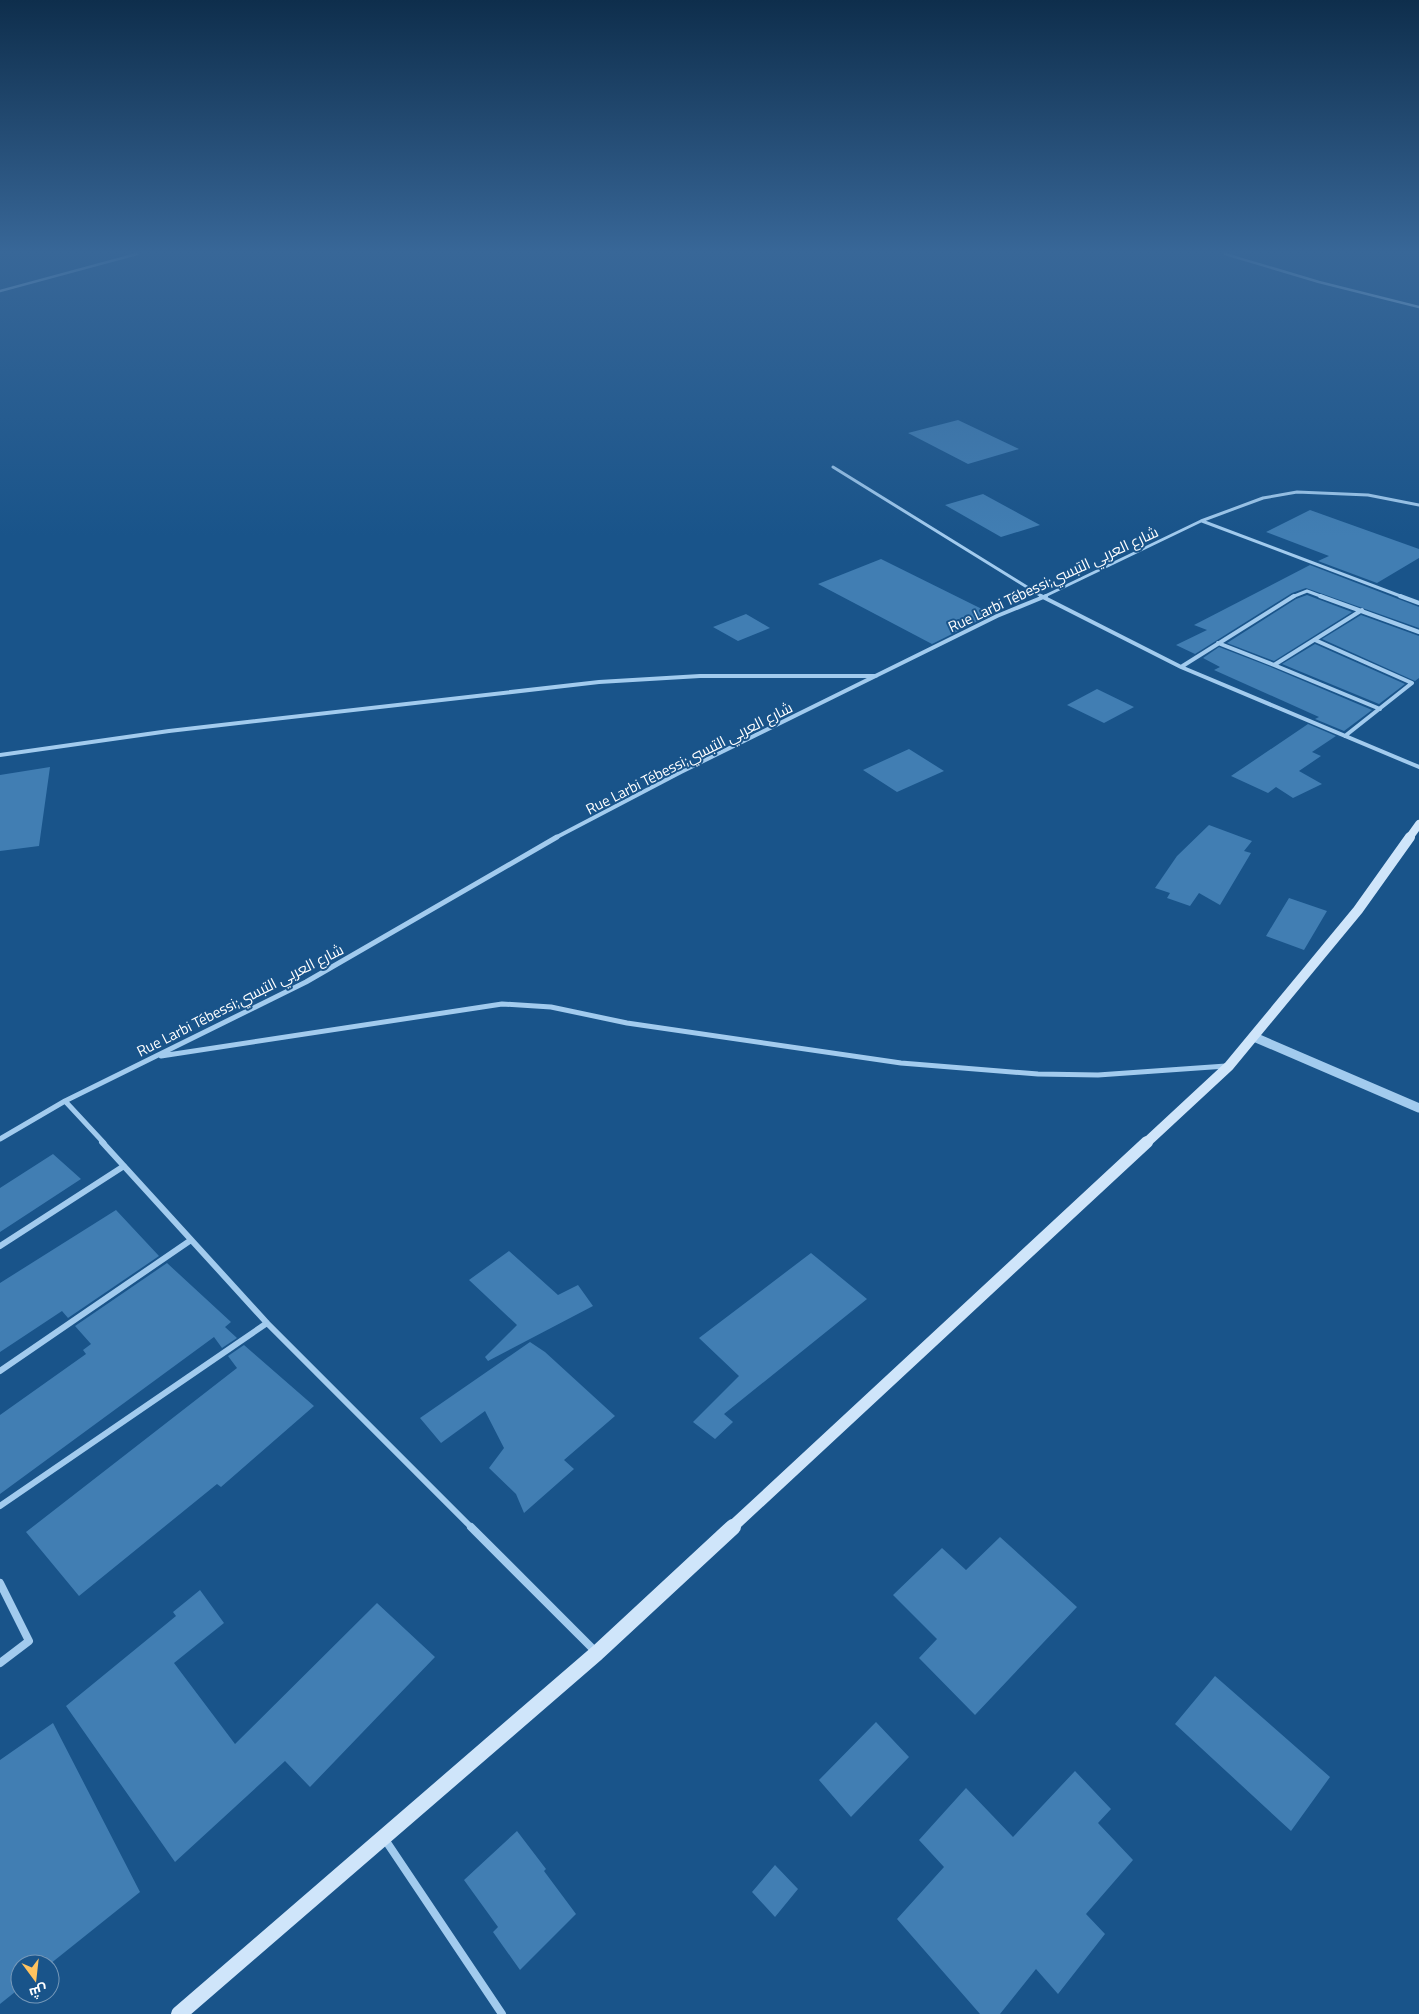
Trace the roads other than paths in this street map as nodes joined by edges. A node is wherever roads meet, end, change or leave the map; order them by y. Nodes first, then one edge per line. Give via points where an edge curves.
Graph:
1 (833, 467) dead end
2 (1419, 505) edge
3 (1201, 521) junction
4 (1044, 597) junction
5 (1419, 603) edge
6 (1362, 610) junction
7 (1419, 632) edge
8 (1315, 640) junction
9 (1218, 644) junction
10 (1274, 665) junction
11 (1181, 667) junction
12 (879, 676) junction
13 (1380, 709) junction
14 (1345, 736) junction
15 (0, 755) edge
16 (1419, 767) edge
17 (1419, 824) edge
18 (1254, 1037) junction
19 (155, 1057) junction
20 (1229, 1066) junction
21 (66, 1101) junction
22 (1419, 1108) edge
23 (0, 1139) edge
24 (124, 1166) junction
25 (191, 1240) junction
26 (0, 1246) edge
27 (267, 1323) junction
28 (0, 1371) edge
29 (0, 1506) edge
30 (0, 1583) edge
31 (597, 1653) junction
32 (0, 1663) edge
33 (383, 1836) junction
34 (179, 2014) edge
35 (502, 2014) edge

1 - 4 street
2 - 3 street, Rue Larbi Tébessi;شارع العربي التبسي via 1368,495 1297,492 1264,498
3 - 4 street, Rue Larbi Tébessi;شارع العربي التبسي
3 - 5 street
4 - 11 street
4 - 12 street, Rue Larbi Tébessi;شارع العربي التبسي via 996,616
6 - 7 street
6 - 8 street
6 - 9 street via 1315,592 1300,592
8 - 10 street
8 - 13 street via 1412,683
9 - 10 street
9 - 11 street
10 - 13 street
11 - 14 street
12 - 15 street via 700,676 599,682 169,731
12 - 19 street, Rue Larbi Tébessi;شارع العربي التبسي via 681,772 549,842 306,982
13 - 14 street
14 - 16 street
17 - 18 main road via 1358,910
18 - 20 main road
18 - 22 street
19 - 20 street via 502,1004 551,1007 627,1023 901,1063 1038,1074
19 - 21 street, Rue Larbi Tébessi;شارع العربي التبسي
20 - 31 main road
21 - 23 street, Rue Larbi Tébessi;شارع العربي التبسي
21 - 24 street
24 - 25 street
24 - 26 street
25 - 27 street
25 - 28 street
27 - 29 street
27 - 31 street
30 - 32 street via 29,1641
31 - 33 main road
33 - 34 main road
33 - 35 street

